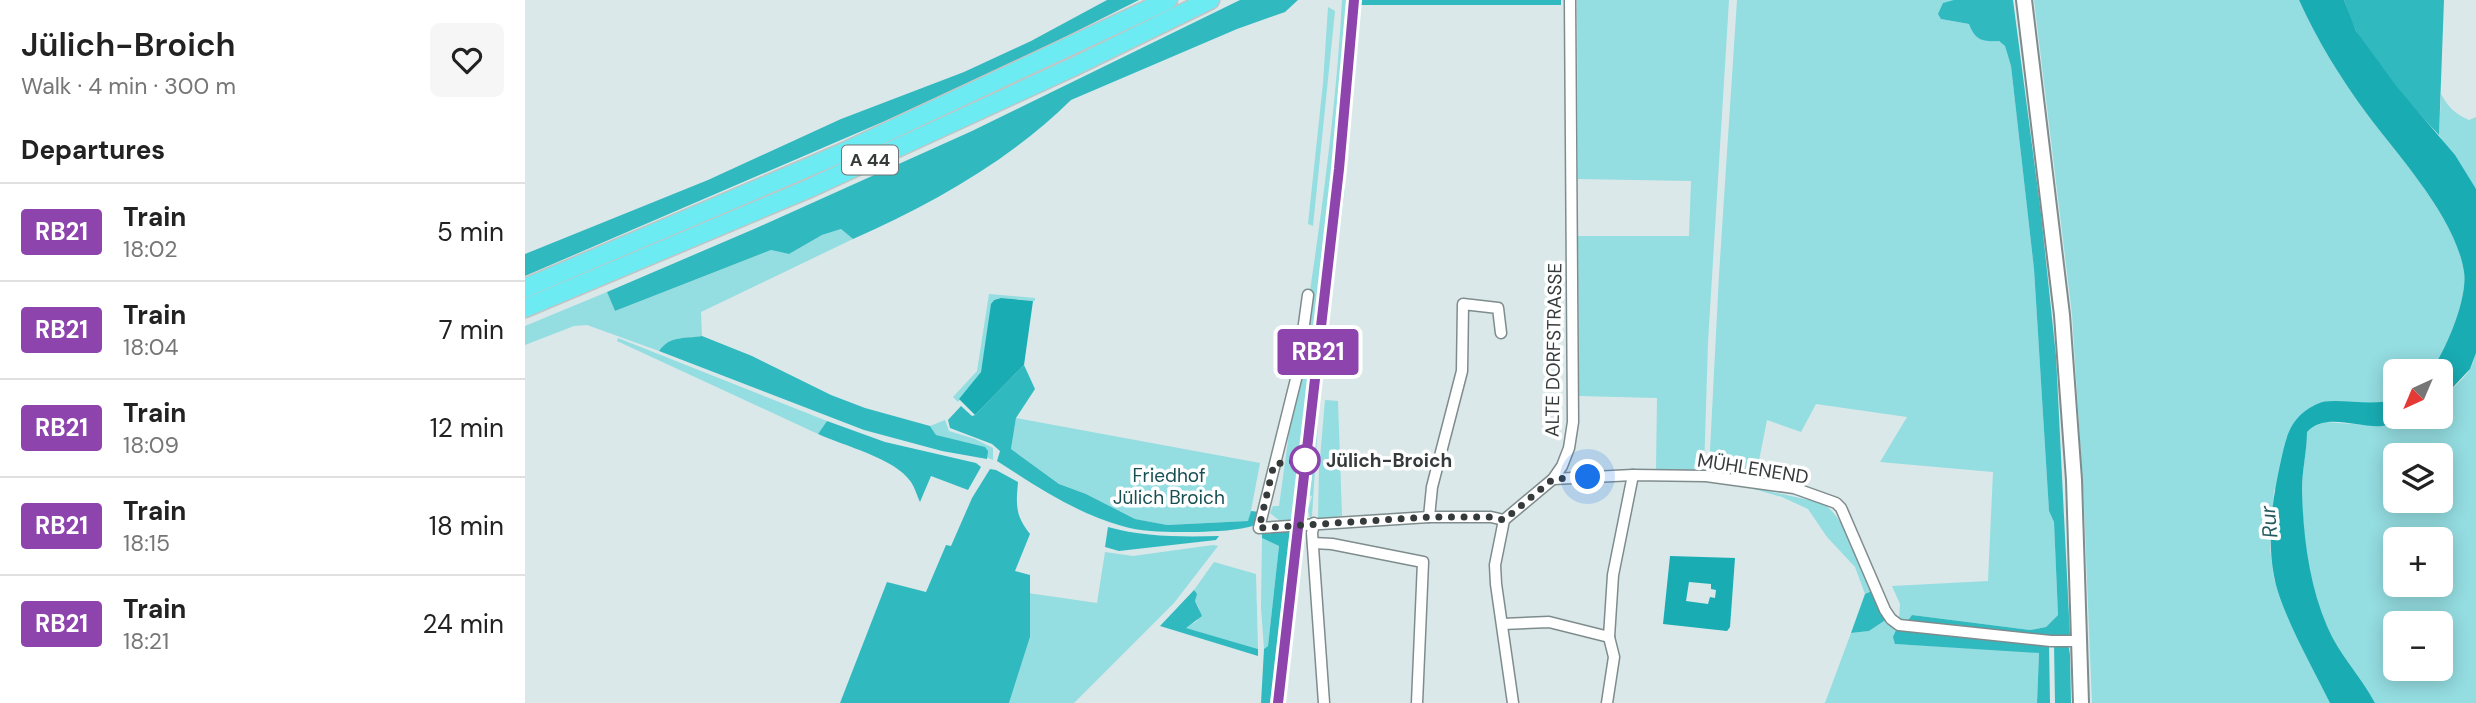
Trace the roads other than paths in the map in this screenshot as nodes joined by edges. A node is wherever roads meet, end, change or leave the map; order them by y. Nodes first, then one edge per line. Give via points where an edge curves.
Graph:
1 (1168, 0) edge
2 (1210, 0) edge
3 (2024, 0) edge
4 (1570, 5) edge
5 (525, 288) edge
6 (1308, 295) dead end
7 (525, 308) edge
8 (1501, 333) dead end
9 (1633, 475) junction
10 (1553, 479) junction
11 (1429, 517) junction
12 (1504, 520) junction
13 (1314, 523) junction
14 (1313, 543) junction
15 (1503, 624) junction
16 (1609, 638) junction
17 (2079, 641) junction
18 (1324, 703) edge
19 (1417, 703) edge
20 (1513, 703) edge
21 (1607, 703) edge
22 (2081, 703) edge

1 - 5 highway, A 44 via 844,152
2 - 7 highway, A 44 via 834,177
3 - 17 main road via 2062,315
4 - 10 street, ALTE DORFSTRASSE via 1573,422 1566,457
6 - 13 street via 1297,375 1259,528
8 - 11 street via 1498,308 1464,304 1462,371 1432,487
9 - 10 street, MÜHLENEND
9 - 16 street via 1613,575
9 - 17 street, MÜHLENEND via 1706,476 1781,486 1836,503 1885,610 1899,625
10 - 12 street, ALTE DORFSTRASSE
11 - 12 street
11 - 13 street
12 - 15 street via 1495,565
13 - 14 street
14 - 18 street
14 - 19 street via 1423,562
15 - 16 street via 1549,622
15 - 20 street
16 - 21 street via 1614,657
17 - 22 main road

